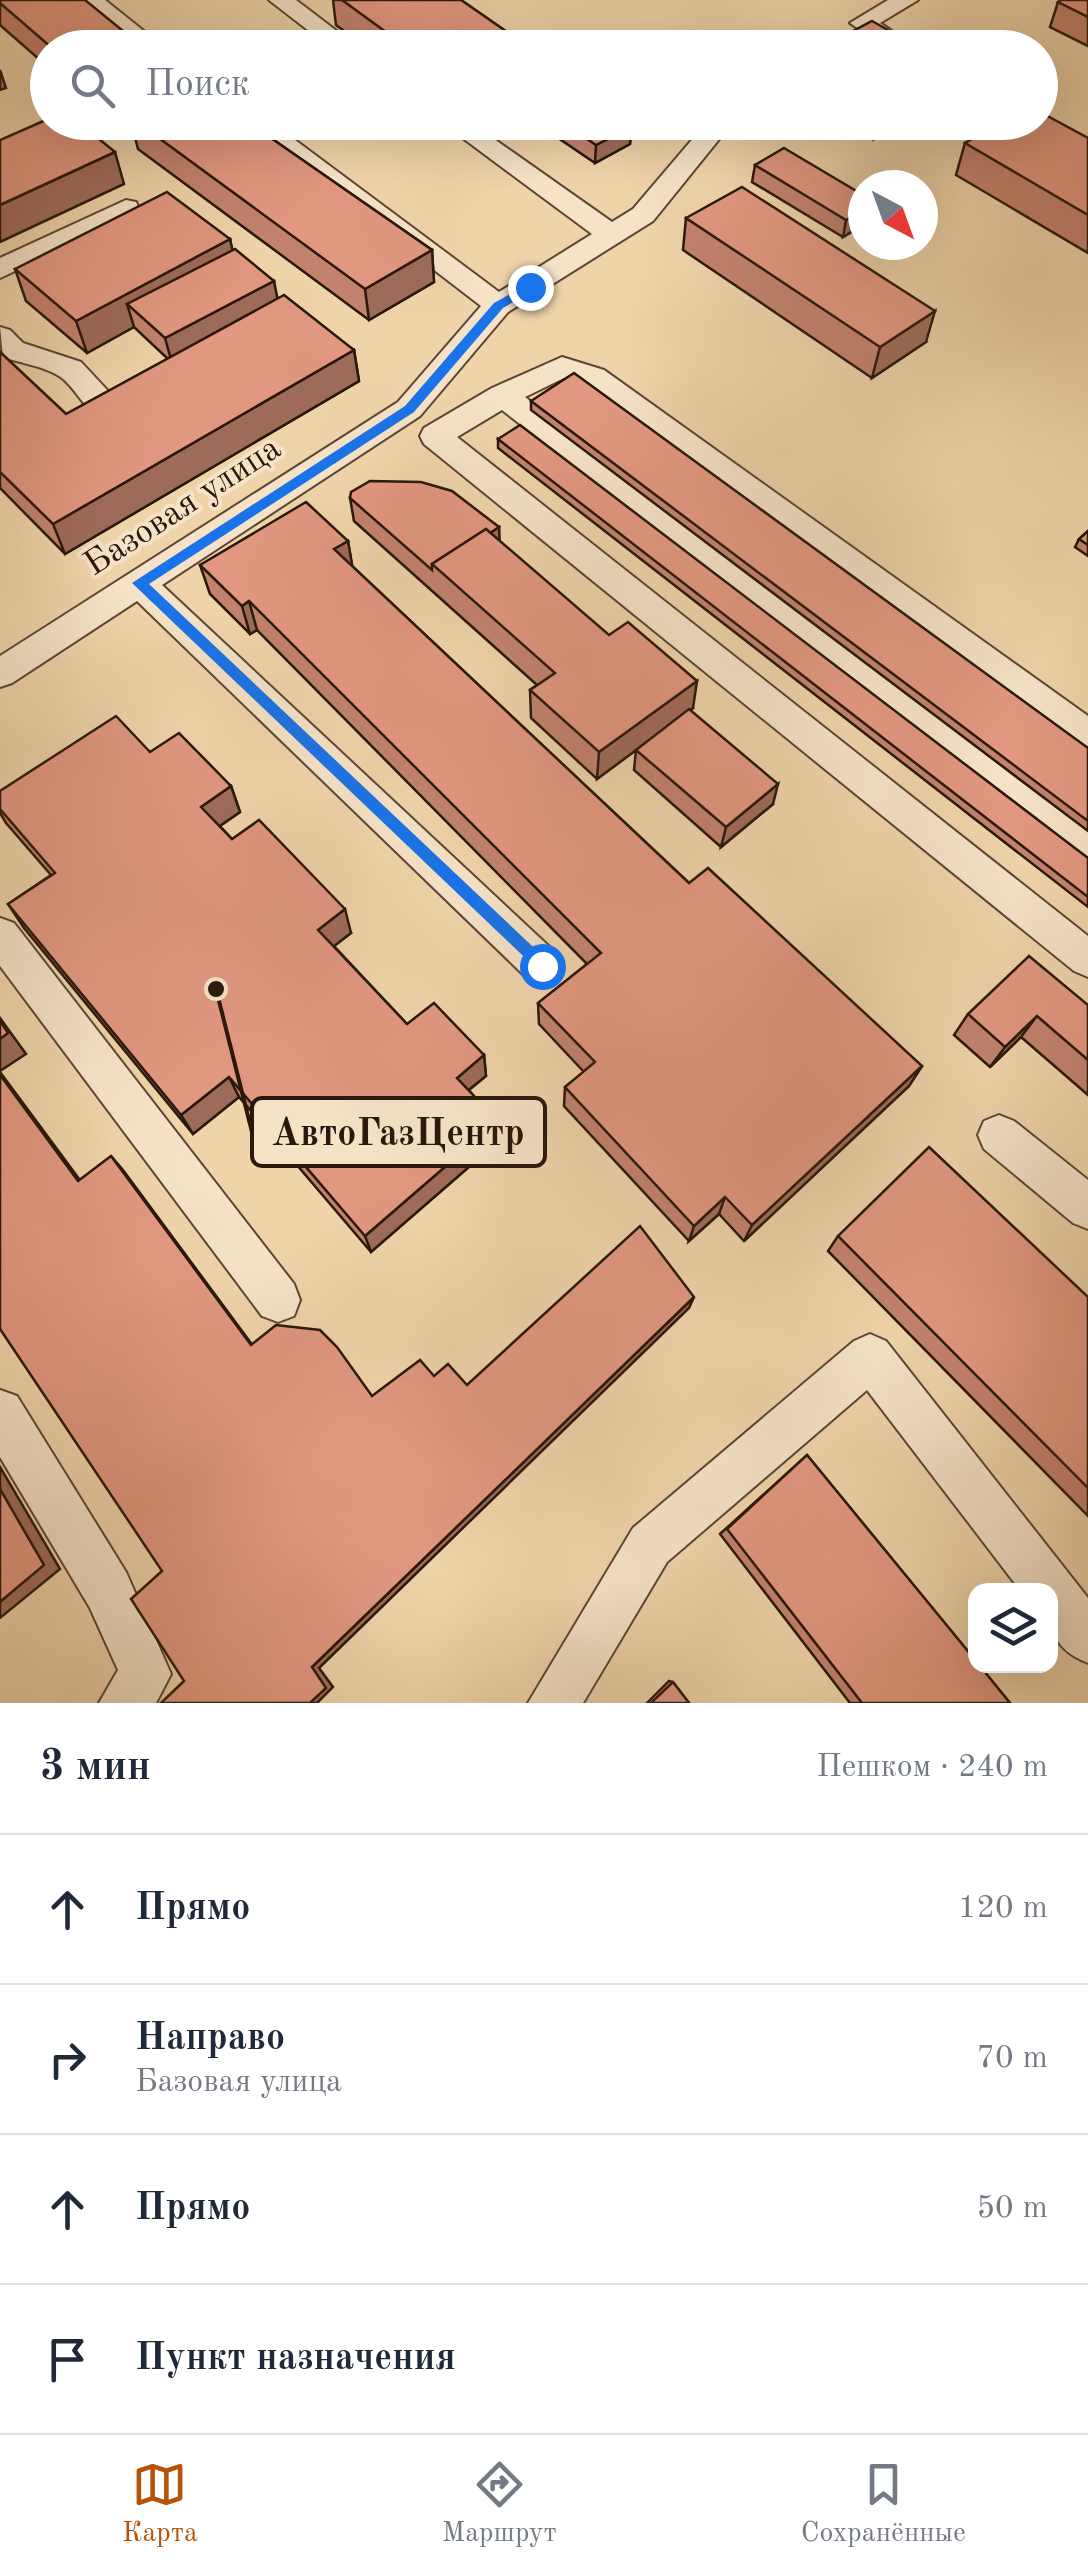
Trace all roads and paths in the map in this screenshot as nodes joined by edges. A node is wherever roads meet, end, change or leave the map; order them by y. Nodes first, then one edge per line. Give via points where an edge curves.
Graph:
1 (90, 0) edge
2 (280, 0) edge
3 (906, 0) edge
4 (862, 23) junction
5 (129, 30) edge
6 (322, 30) edge
7 (852, 30) edge
8 (874, 30) edge
9 (278, 140) edge
10 (478, 140) edge
11 (706, 140) edge
12 (126, 208) edge
13 (611, 235) junction
14 (0, 270) edge
15 (498, 306) junction
16 (4, 348) edge
17 (504, 395) junction
18 (409, 409) junction
19 (110, 413) edge
20 (468, 416) junction
21 (139, 583) junction
22 (0, 673) edge
23 (1088, 736) edge
24 (1088, 844) edge
25 (0, 936) edge
26 (1088, 960) edge
27 (542, 966) dead end
28 (1000, 1135) dead end
29 (1088, 1208) edge
30 (278, 1300) dead end
31 (0, 1413) edge
32 (1088, 1638) edge
33 (125, 1703) edge
34 (554, 1703) edge

1 - 5 street
2 - 6 street
3 - 4 street
4 - 7 street
4 - 8 street
9 - 15 street
10 - 13 street
11 - 13 street, Базовая улица via 643,215
12 - 14 street
13 - 15 street, Базовая улица
15 - 18 street, Базовая улица
16 - 19 street via 71,369
17 - 20 street
17 - 23 street via 562,367 593,377
17 - 24 street
18 - 20 street
18 - 21 street, Базовая улица
20 - 26 street via 435,436
21 - 22 street, Базовая улица
21 - 27 street
25 - 30 street
28 - 29 street
31 - 33 street via 108,1590 146,1674
32 - 34 street via 870,1357 650,1545

